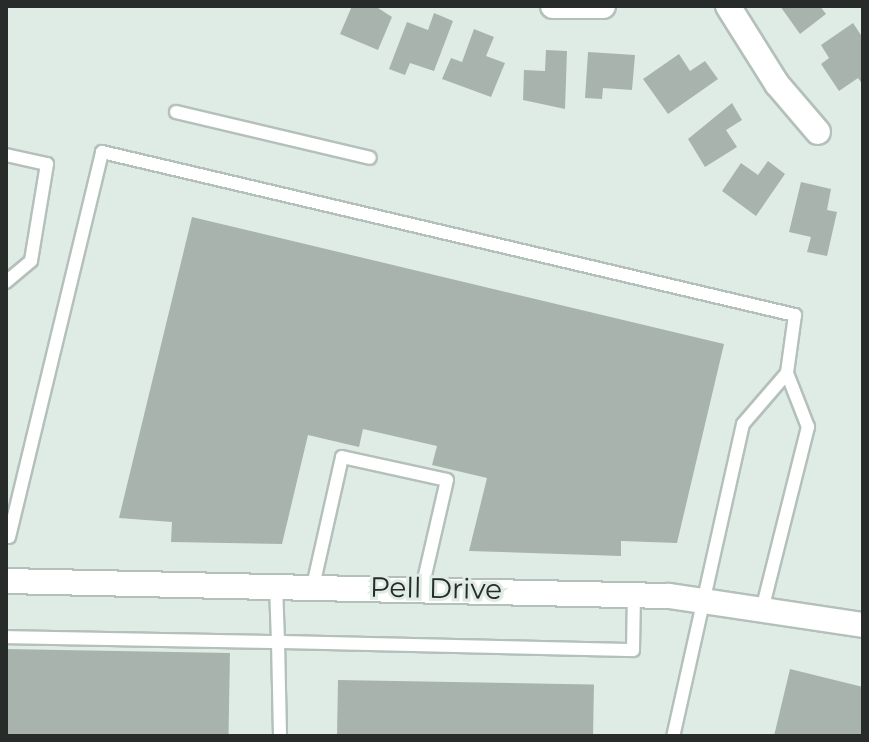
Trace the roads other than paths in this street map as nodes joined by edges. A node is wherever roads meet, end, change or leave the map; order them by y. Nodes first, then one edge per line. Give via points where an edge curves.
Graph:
1 (553, 6) edge
2 (603, 6) edge
3 (728, 6) edge
4 (176, 112) dead end
5 (818, 132) dead end
6 (6, 155) edge
7 (370, 158) dead end
8 (6, 282) edge
9 (787, 373) junction
10 (9, 537) dead end
11 (6, 581) edge
12 (276, 585) junction
13 (313, 586) junction
14 (422, 588) junction
15 (634, 594) junction
16 (705, 599) junction
17 (763, 606) junction
18 (863, 624) edge
19 (6, 637) edge
20 (278, 642) junction
21 (280, 736) edge
22 (673, 736) edge

1 - 2 street
3 - 5 street via 777,84
4 - 7 lane
6 - 8 lane via 47,164 31,261
9 - 10 lane via 795,315 102,152
9 - 16 lane via 743,424
9 - 17 lane via 808,427
11 - 12 street, Pell Drive
12 - 13 street, Pell Drive
12 - 20 lane
13 - 14 street, Pell Drive
13 - 14 lane via 342,457 447,480
14 - 15 street, Pell Drive
15 - 16 street, Pell Drive
15 - 20 lane via 633,650
16 - 17 street, Pell Drive
16 - 22 lane
17 - 18 street, Pell Drive
19 - 20 lane
20 - 21 lane

